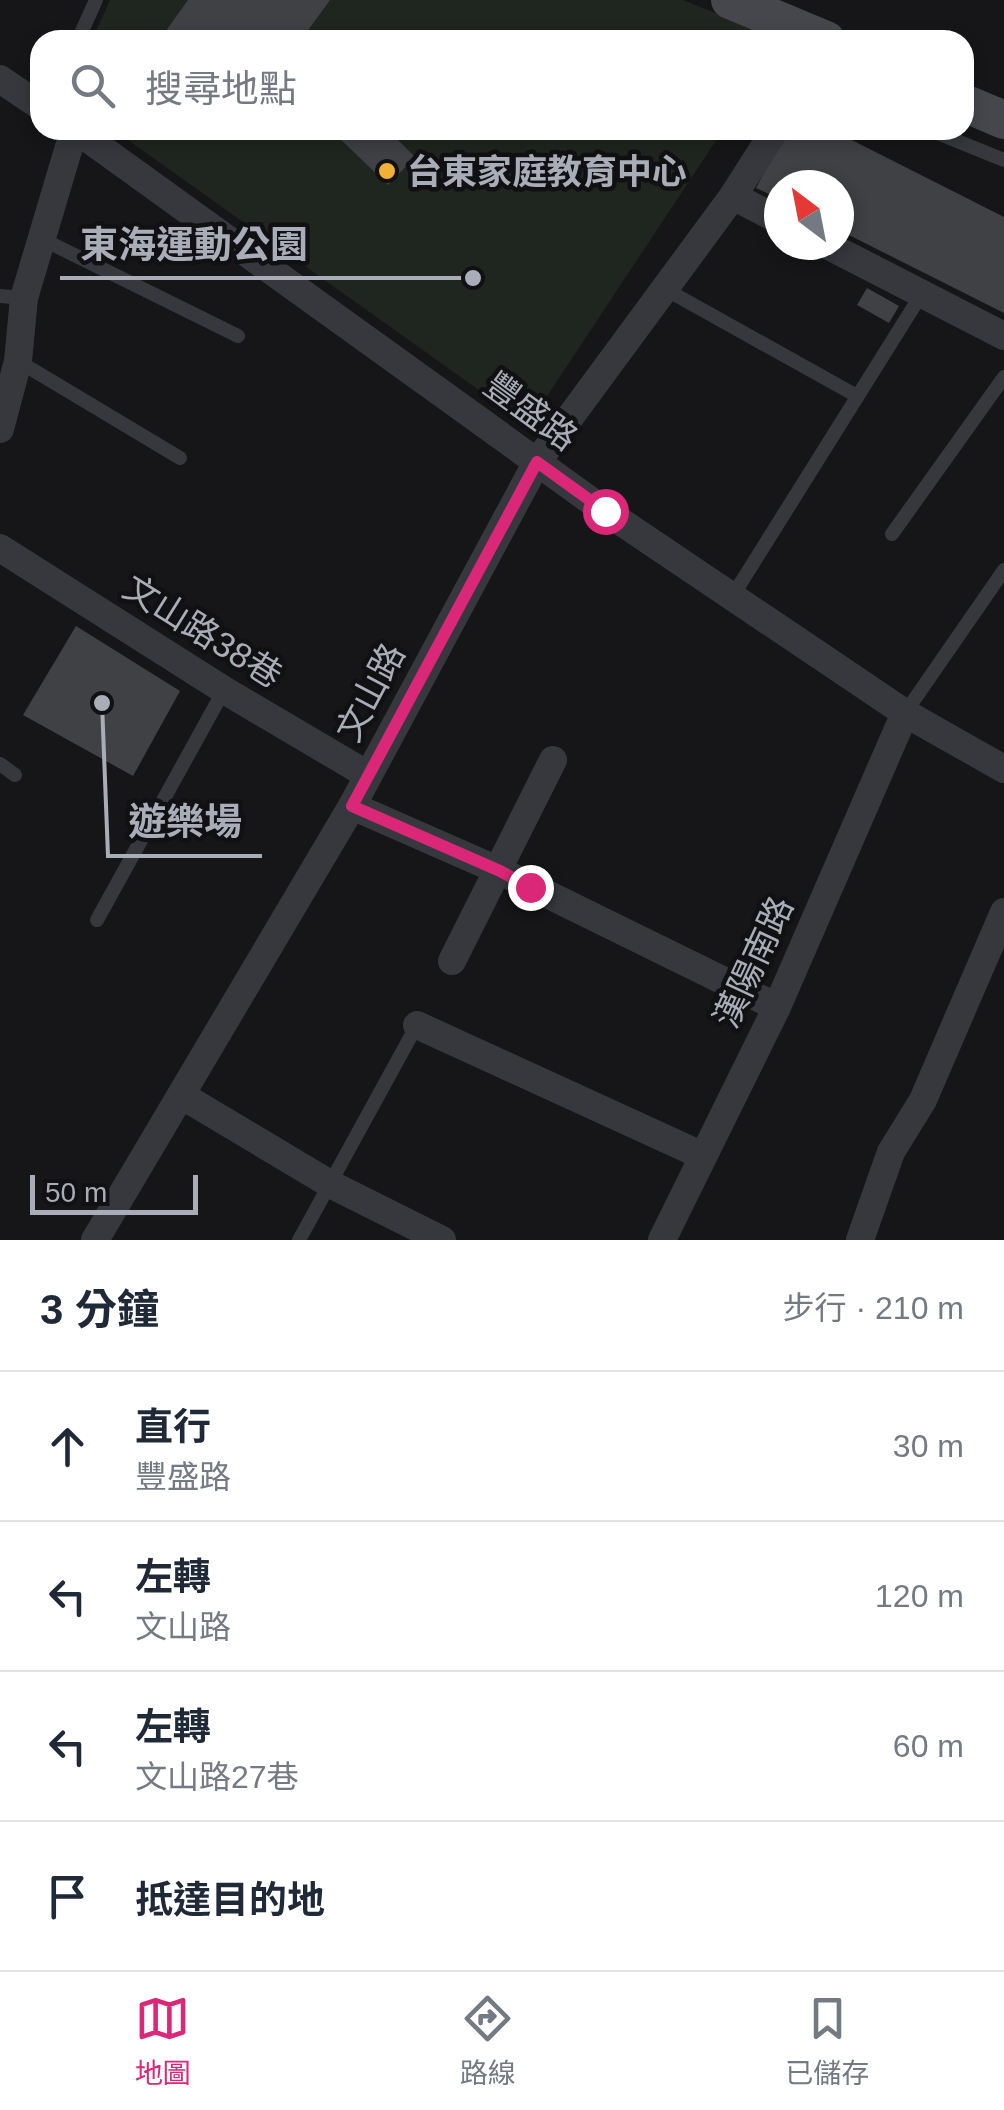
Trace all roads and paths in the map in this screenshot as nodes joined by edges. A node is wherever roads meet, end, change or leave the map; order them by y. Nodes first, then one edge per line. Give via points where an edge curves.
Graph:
1 (96, 0) edge
2 (730, 0) edge
3 (82, 30) edge
4 (802, 30) edge
5 (0, 79) edge
6 (30, 99) edge
7 (974, 108) edge
8 (1004, 120) edge
9 (72, 140) edge
10 (89, 140) edge
11 (768, 140) edge
12 (955, 140) edge
13 (1004, 160) edge
14 (733, 196) junction
15 (764, 212) edge
16 (42, 239) junction
17 (854, 259) edge
18 (665, 289) junction
19 (921, 294) junction
20 (12, 297) edge
21 (238, 336) dead end
22 (1004, 336) edge
23 (18, 361) junction
24 (1004, 377) edge
25 (857, 396) junction
26 (0, 429) edge
27 (180, 458) dead end
28 (537, 462) junction
29 (892, 534) dead end
30 (0, 548) edge
31 (1004, 570) edge
32 (732, 597) junction
33 (224, 690) junction
34 (905, 713) junction
35 (553, 760) dead end
36 (0, 764) edge
37 (1004, 769) edge
38 (14, 774) dead end
39 (368, 776) junction
40 (352, 806) junction
41 (500, 871) junction
42 (1004, 912) edge
43 (97, 920) dead end
44 (452, 960) dead end
45 (776, 1007) junction
46 (416, 1026) joint
47 (181, 1094) junction
48 (702, 1155) junction
49 (330, 1184) junction
50 (95, 1240) edge
51 (299, 1240) edge
52 (442, 1240) edge
53 (662, 1240) edge
54 (860, 1240) edge

1 - 3 lane
2 - 4 street
5 - 6 street
7 - 8 street
9 - 16 street
10 - 28 street, 豐盛路
11 - 14 street, 文山路
12 - 13 lane
14 - 15 street
14 - 18 street, 文山路
16 - 20 street
16 - 21 lane
17 - 19 street
18 - 25 lane
18 - 28 street, 文山路
19 - 22 street
19 - 25 lane
20 - 23 street
23 - 26 street
23 - 27 lane
24 - 29 lane
25 - 32 lane
28 - 32 street, 豐盛路
28 - 39 street, 文山路
30 - 33 street, 文山路38巷
31 - 34 lane
32 - 34 street, 豐盛路
33 - 39 street, 文山路38巷
33 - 43 lane
34 - 37 street, 豐盛路
34 - 45 street, 漢陽南路
35 - 41 street
36 - 38 lane
39 - 40 street, 文山路
40 - 41 street
40 - 47 street, 文山路
41 - 44 street
41 - 45 street
42 - 54 street via 923,1100 891,1152
45 - 48 street, 漢陽南路
46 - 48 street
46 - 49 lane
47 - 49 street
47 - 50 street, 文山路
48 - 53 street, 漢陽南路
49 - 51 lane
49 - 52 street

